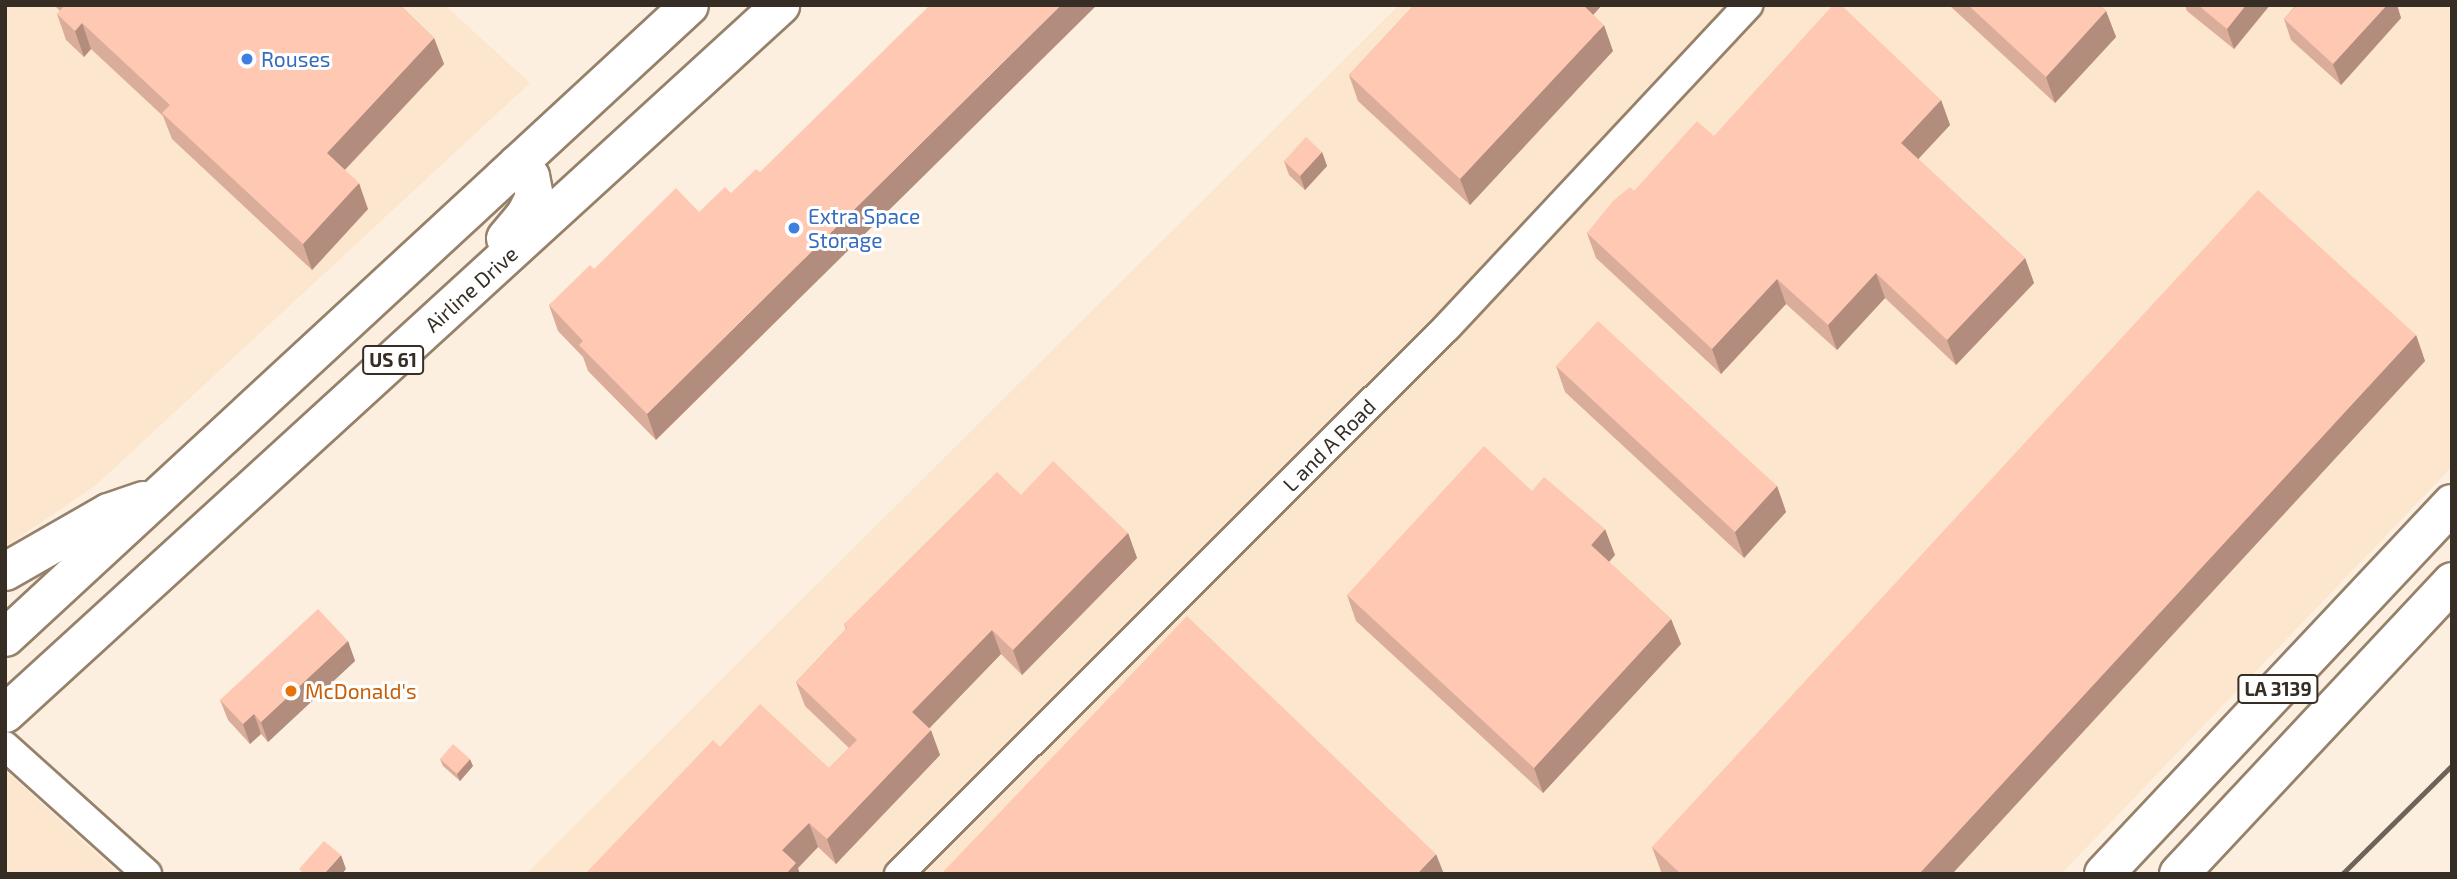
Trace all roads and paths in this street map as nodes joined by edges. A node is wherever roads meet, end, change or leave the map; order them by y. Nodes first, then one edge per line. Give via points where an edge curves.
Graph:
1 (689, 5) edge
2 (780, 5) edge
3 (1748, 5) edge
4 (517, 163) junction
5 (427, 329) junction
6 (160, 494) junction
7 (2452, 504) edge
8 (5, 571) edge
9 (2452, 582) edge
10 (5, 637) edge
11 (5, 713) edge
12 (5, 746) edge
13 (147, 874) edge
14 (899, 874) edge
15 (2104, 874) edge
16 (2179, 874) edge

1 - 4 highway, US 61
2 - 5 highway, Airline Drive / US 61
3 - 14 street, L and A Road via 1447,327
4 - 5 highway via 534,185 525,215
4 - 6 highway, US 61
5 - 11 highway, Airline Drive / US 61
6 - 8 highway via 108,512
6 - 10 highway, US 61
7 - 15 highway, LA 3139
9 - 16 highway, LA 3139
12 - 13 street

